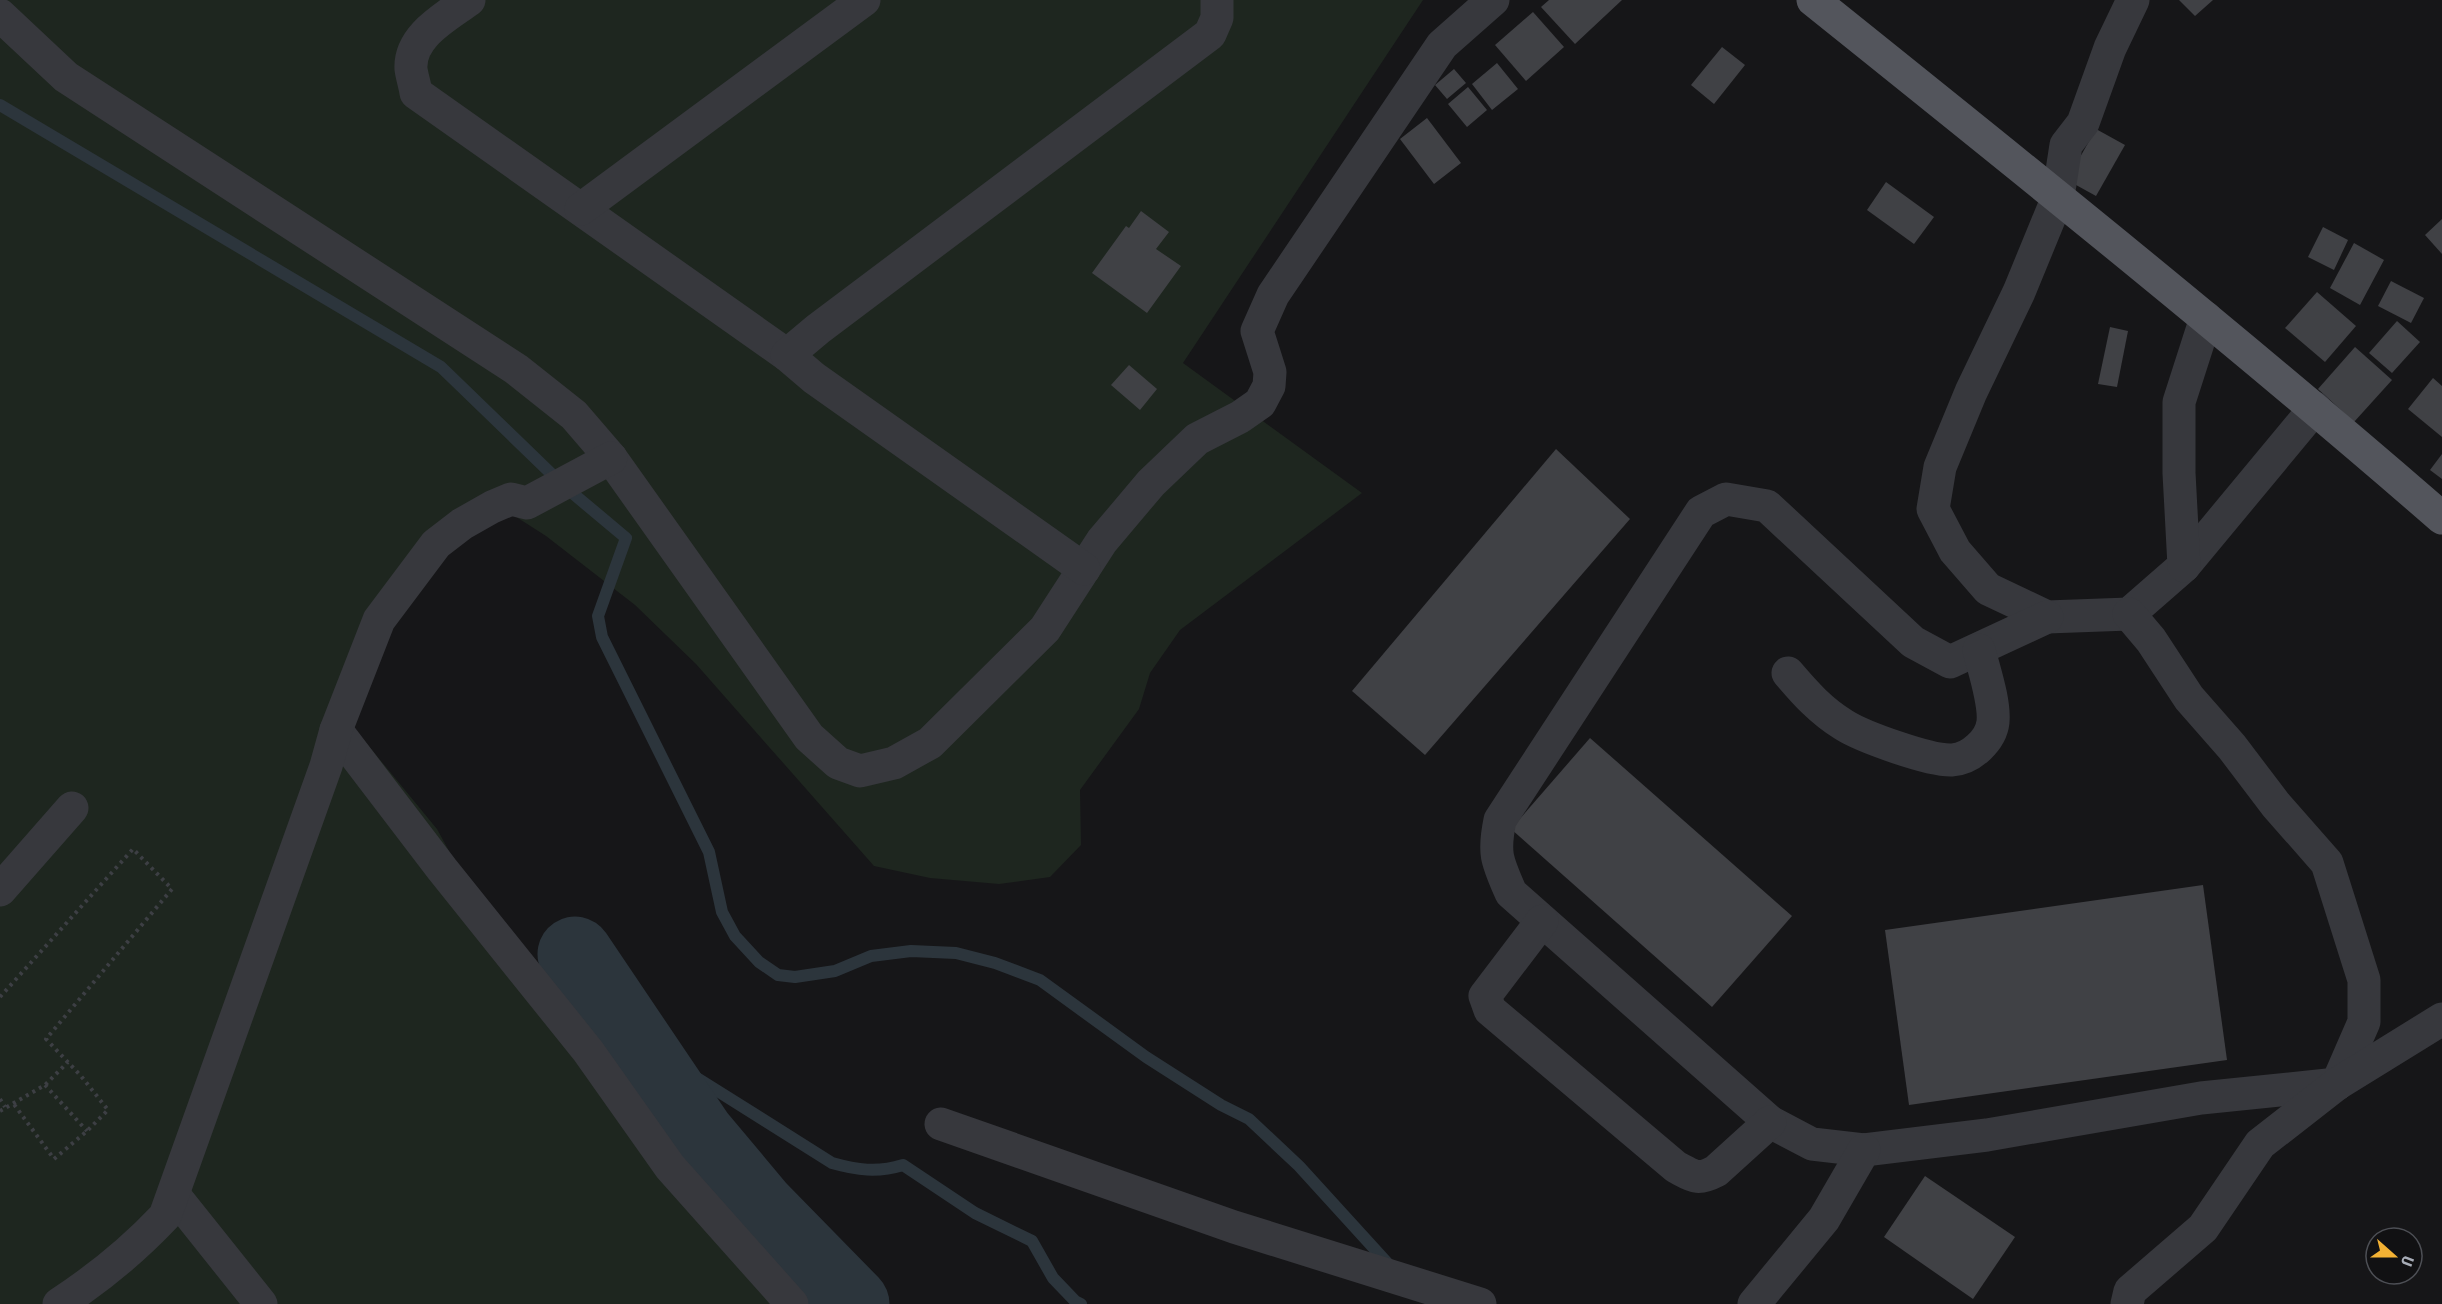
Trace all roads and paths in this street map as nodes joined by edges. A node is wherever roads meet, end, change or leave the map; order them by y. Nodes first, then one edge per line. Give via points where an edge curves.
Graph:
1 (469, 0) edge
2 (864, 0) edge
3 (1217, 0) edge
4 (1493, 0) edge
5 (1813, 0) edge
6 (2133, 0) edge
7 (0, 15) edge
8 (2058, 197) junction
9 (581, 209) junction
10 (2206, 318) junction
11 (787, 356) junction
12 (2315, 408) junction
13 (599, 464) junction
14 (2442, 518) edge
15 (2184, 566) junction
16 (1084, 569) junction
17 (2129, 614) junction
18 (2047, 617) junction
19 (1979, 650) junction
20 (1788, 673) dead end
21 (336, 730) junction
22 (72, 808) dead end
23 (0, 890) edge
24 (1542, 921) junction
25 (0, 997) edge
26 (2442, 1019) edge
27 (68, 1062) junction
28 (2337, 1084) junction
29 (45, 1085) junction
30 (0, 1099) edge
31 (13, 1102) junction
32 (5, 1107) junction
33 (0, 1111) edge
34 (1770, 1122) junction
35 (940, 1124) dead end
36 (87, 1131) junction
37 (1864, 1150) junction
38 (174, 1195) junction
39 (2128, 1298) edge
40 (59, 1304) edge
41 (261, 1304) edge
42 (792, 1304) edge
43 (1480, 1304) edge
44 (1754, 1304) edge

1 - 9 street via 424,34 414,51 411,68 416,93
2 - 9 street
3 - 11 street via 1217,18 1210,34
4 - 16 street via 1442,45 1273,295 1257,331 1270,372 1269,386 1260,402 1197,439 1151,483 1102,541
5 - 8 main road
6 - 8 street via 2110,48 2083,123 2066,146
7 - 13 street via 66,77 516,369 574,415
8 - 10 main road
8 - 18 street via 1940,467 1933,509 1955,551 1988,589
9 - 11 street
10 - 12 main road
10 - 15 street via 2179,402
11 - 16 street
12 - 14 main road
12 - 15 street
13 - 16 street via 809,737 838,763 860,771 894,763 930,742 1045,629
13 - 21 street via 527,502 511,499 492,507 436,544 379,620
15 - 17 street
17 - 18 street
17 - 28 street via 2189,698 2327,863 2364,980 2364,1023
18 - 19 street
19 - 20 street via 1993,721 1982,744 1953,760 1935,758 1846,727 1818,707
19 - 24 street via 1950,662 1913,642 1767,506 1726,499 1701,512 1500,820 1495,845 1510,893
21 - 38 street
21 - 42 street via 588,1051 670,1167
22 - 23 street
24 - 34 street
24 - 34 street via 1485,996 1490,1010 1676,1167 1695,1177 1716,1171
25 - 27 path via 133,849 172,889 46,1039
26 - 28 street
27 - 29 path
27 - 36 path via 108,1110
28 - 37 street via 2201,1098 1987,1135
28 - 39 street via 2260,1144 2203,1228
29 - 31 path
29 - 36 path
30 - 32 path
31 - 32 path
31 - 36 path via 54,1159
32 - 33 path
34 - 37 street via 1812,1144
35 - 43 street via 1234,1227
37 - 44 street via 1824,1219
38 - 40 street via 165,1216 141,1241 98,1279
38 - 41 street

